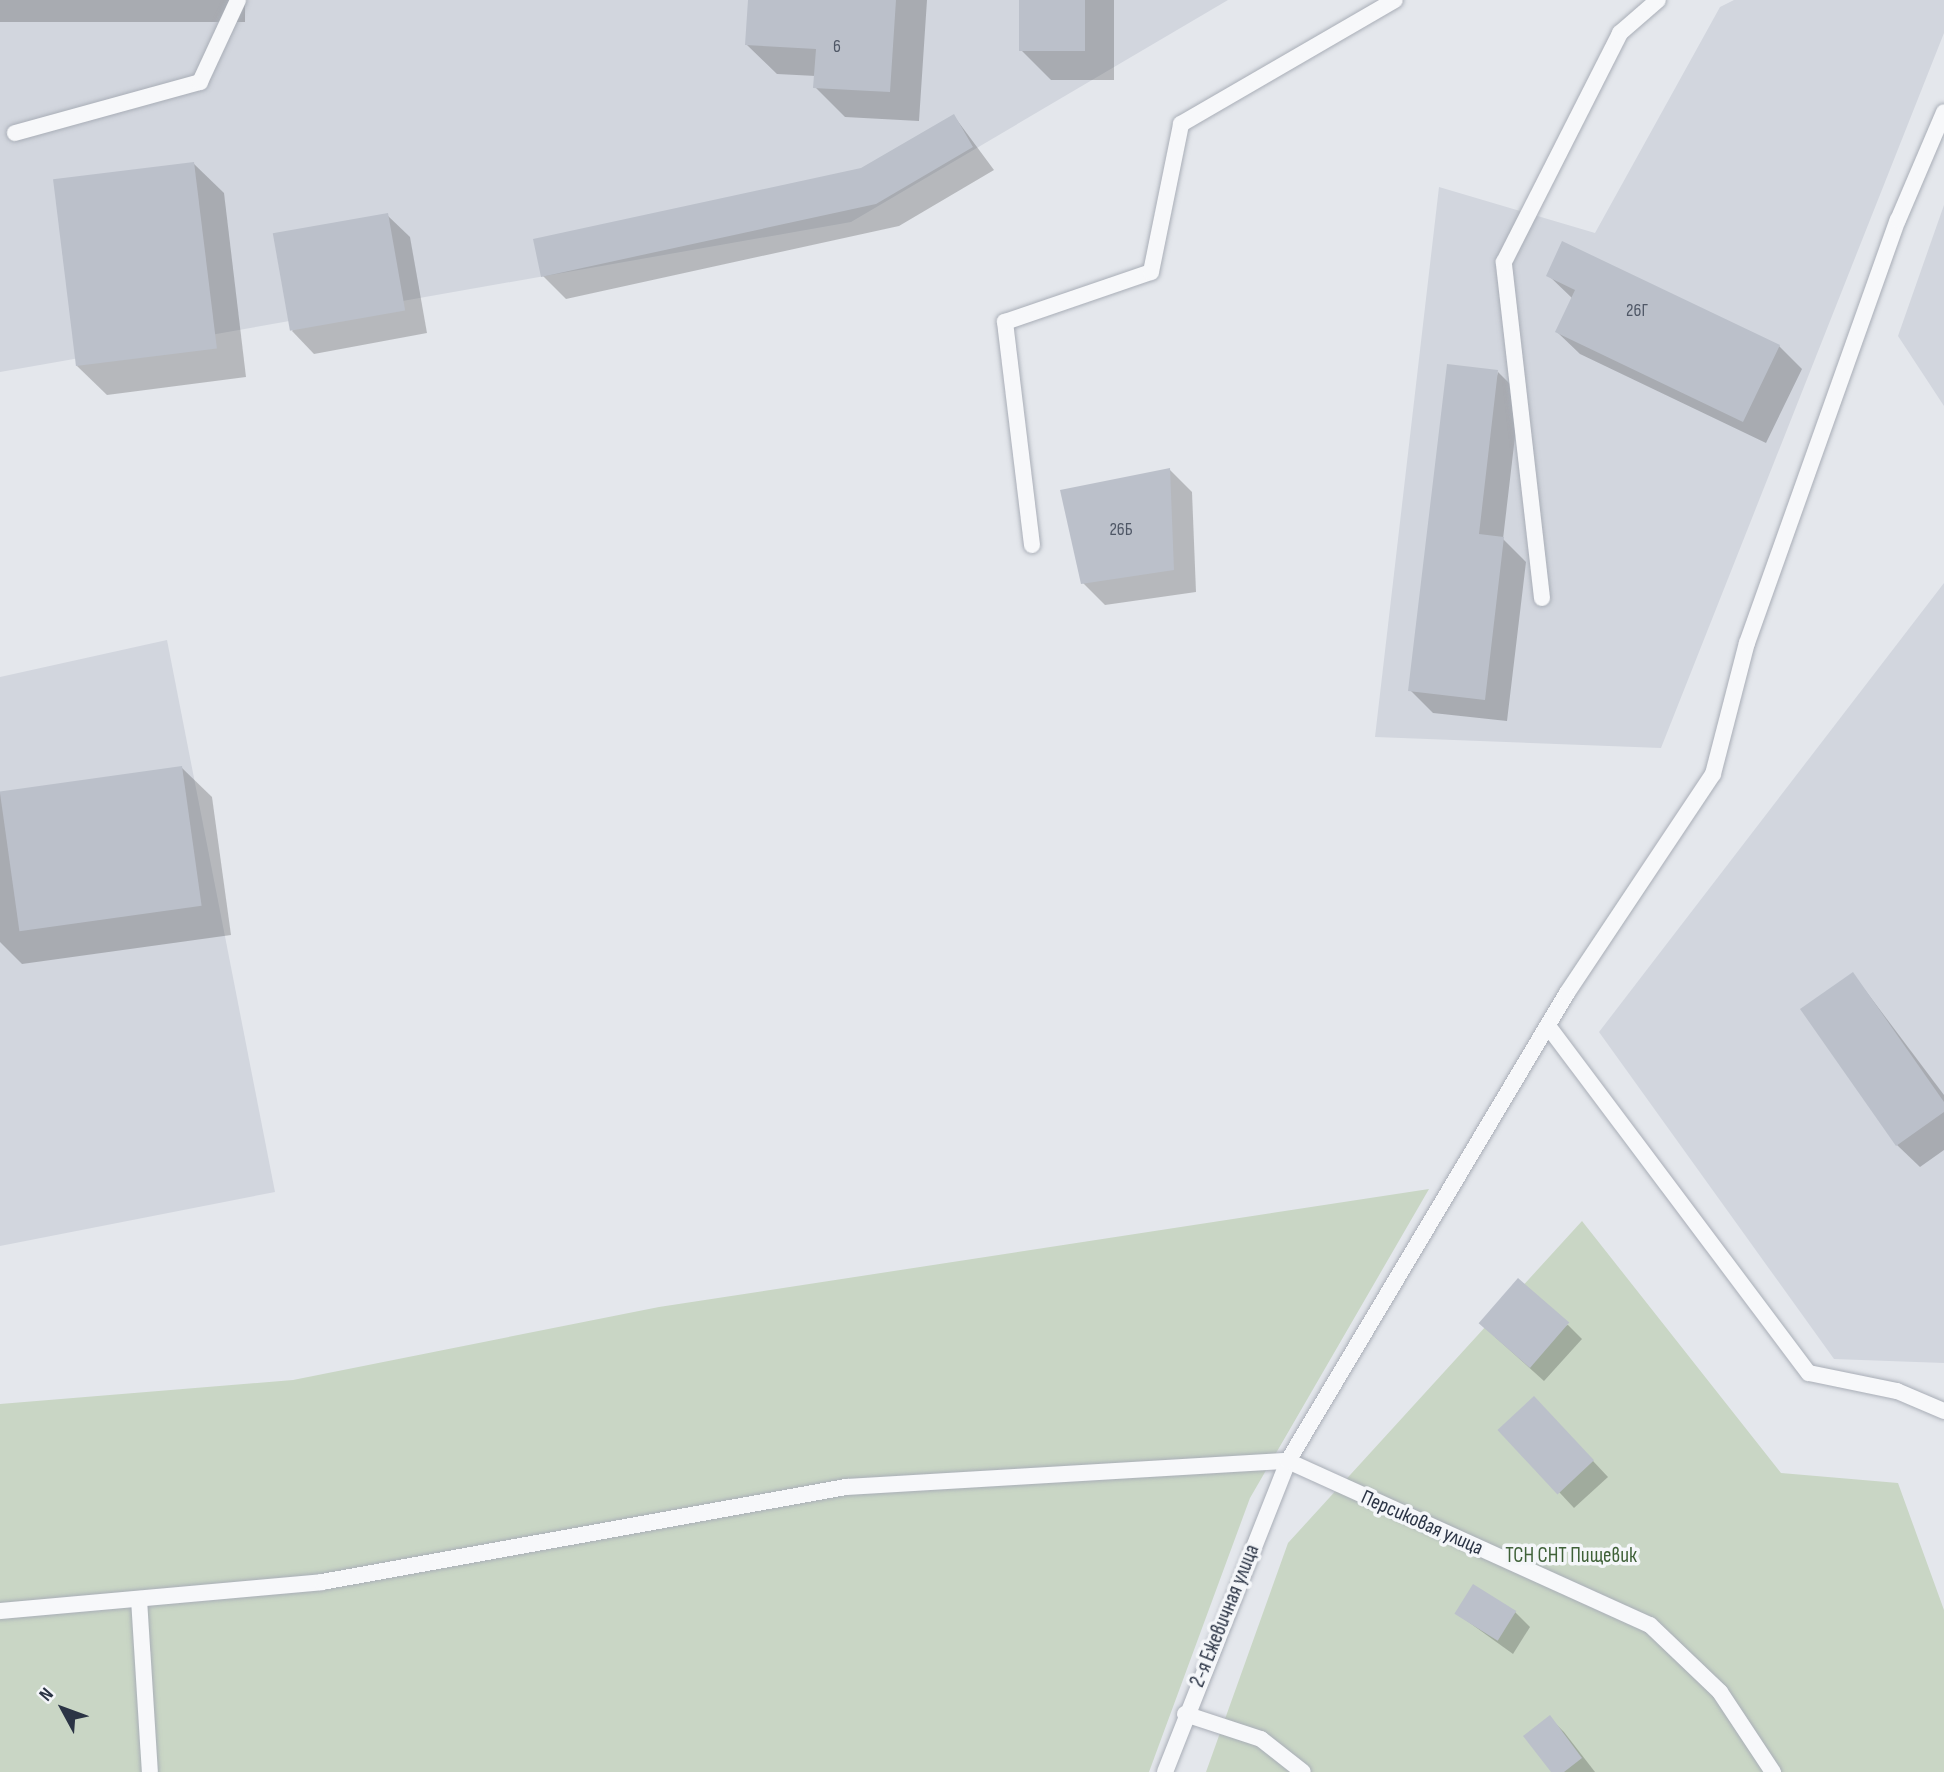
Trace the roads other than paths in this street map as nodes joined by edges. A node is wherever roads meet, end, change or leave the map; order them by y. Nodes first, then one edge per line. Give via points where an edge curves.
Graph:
1 (238, 0) edge
2 (1395, 0) edge
3 (1658, 0) edge
4 (1944, 112) edge
5 (15, 133) dead end
6 (1032, 545) dead end
7 (1542, 598) dead end
8 (1548, 1026) junction
9 (1944, 1410) edge
10 (1288, 1461) junction
11 (139, 1599) junction
12 (0, 1611) edge
13 (1185, 1714) junction
14 (150, 1772) edge
15 (1165, 1772) edge
16 (1303, 1772) edge
17 (1773, 1772) edge

1 - 5 lane via 200,82
2 - 6 lane via 1181,124 1151,272 1005,322
3 - 7 lane via 1620,33 1504,262
4 - 8 lane, 2-я Ежевичная улица via 1898,220 1747,643 1713,774
8 - 9 lane via 1809,1373 1897,1391
8 - 10 lane, 2-я Ежевичная улица
10 - 11 lane via 846,1487 322,1582
10 - 13 lane, 2-я Ежевичная улица
10 - 17 lane, Персиковая улица via 1650,1625 1720,1692
11 - 12 lane
11 - 14 lane
13 - 15 lane, 2-я Ежевичная улица
13 - 16 lane via 1261,1739

